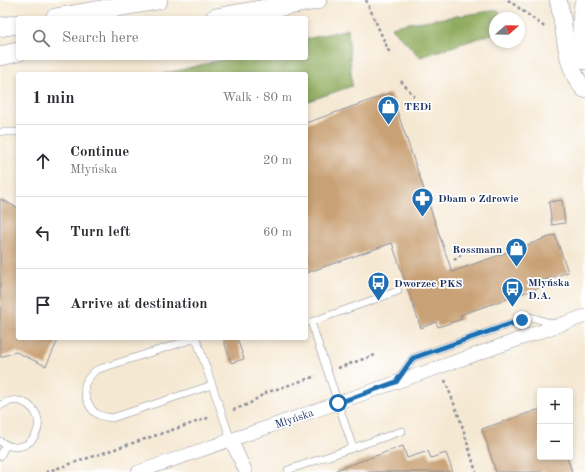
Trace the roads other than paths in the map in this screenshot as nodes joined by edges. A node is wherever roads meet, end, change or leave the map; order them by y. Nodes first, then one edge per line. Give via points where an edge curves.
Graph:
1 (158, 0) edge
2 (317, 0) edge
3 (558, 0) edge
4 (584, 0) edge
5 (66, 16) edge
6 (225, 16) edge
7 (16, 24) edge
8 (0, 28) edge
9 (16, 52) edge
10 (0, 56) edge
11 (585, 61) edge
12 (585, 89) edge
13 (0, 132) edge
14 (16, 132) edge
15 (398, 292) dead end
16 (585, 316) edge
17 (558, 325) junction
18 (190, 340) edge
19 (197, 340) edge
20 (396, 382) junction
21 (212, 385) junction
22 (338, 403) junction
23 (0, 405) edge
24 (402, 431) dead end
25 (231, 440) junction
26 (3, 443) edge
27 (353, 448) junction
28 (0, 456) edge
29 (288, 470) dead end
30 (138, 472) edge
31 (246, 472) edge

1 - 5 main road
2 - 6 main road
3 - 12 street via 570,61 576,77
4 - 11 street via 580,20
7 - 8 main road
9 - 10 main road
13 - 14 lane
15 - 22 lane via 310,322
16 - 17 street, Młyńska
17 - 20 street, Młyńska
17 - 20 lane via 531,317 413,358
18 - 21 lane via 96,370 84,386 91,408 98,415 112,418
19 - 21 lane
20 - 22 street, Młyńska
21 - 25 lane
22 - 25 street, Młyńska
22 - 27 lane
23 - 26 lane via 10,401 25,403 36,412 39,421 38,431 33,440 25,446 15,448
24 - 27 lane
25 - 30 street, Młyńska
25 - 31 street
26 - 28 lane
27 - 29 lane

